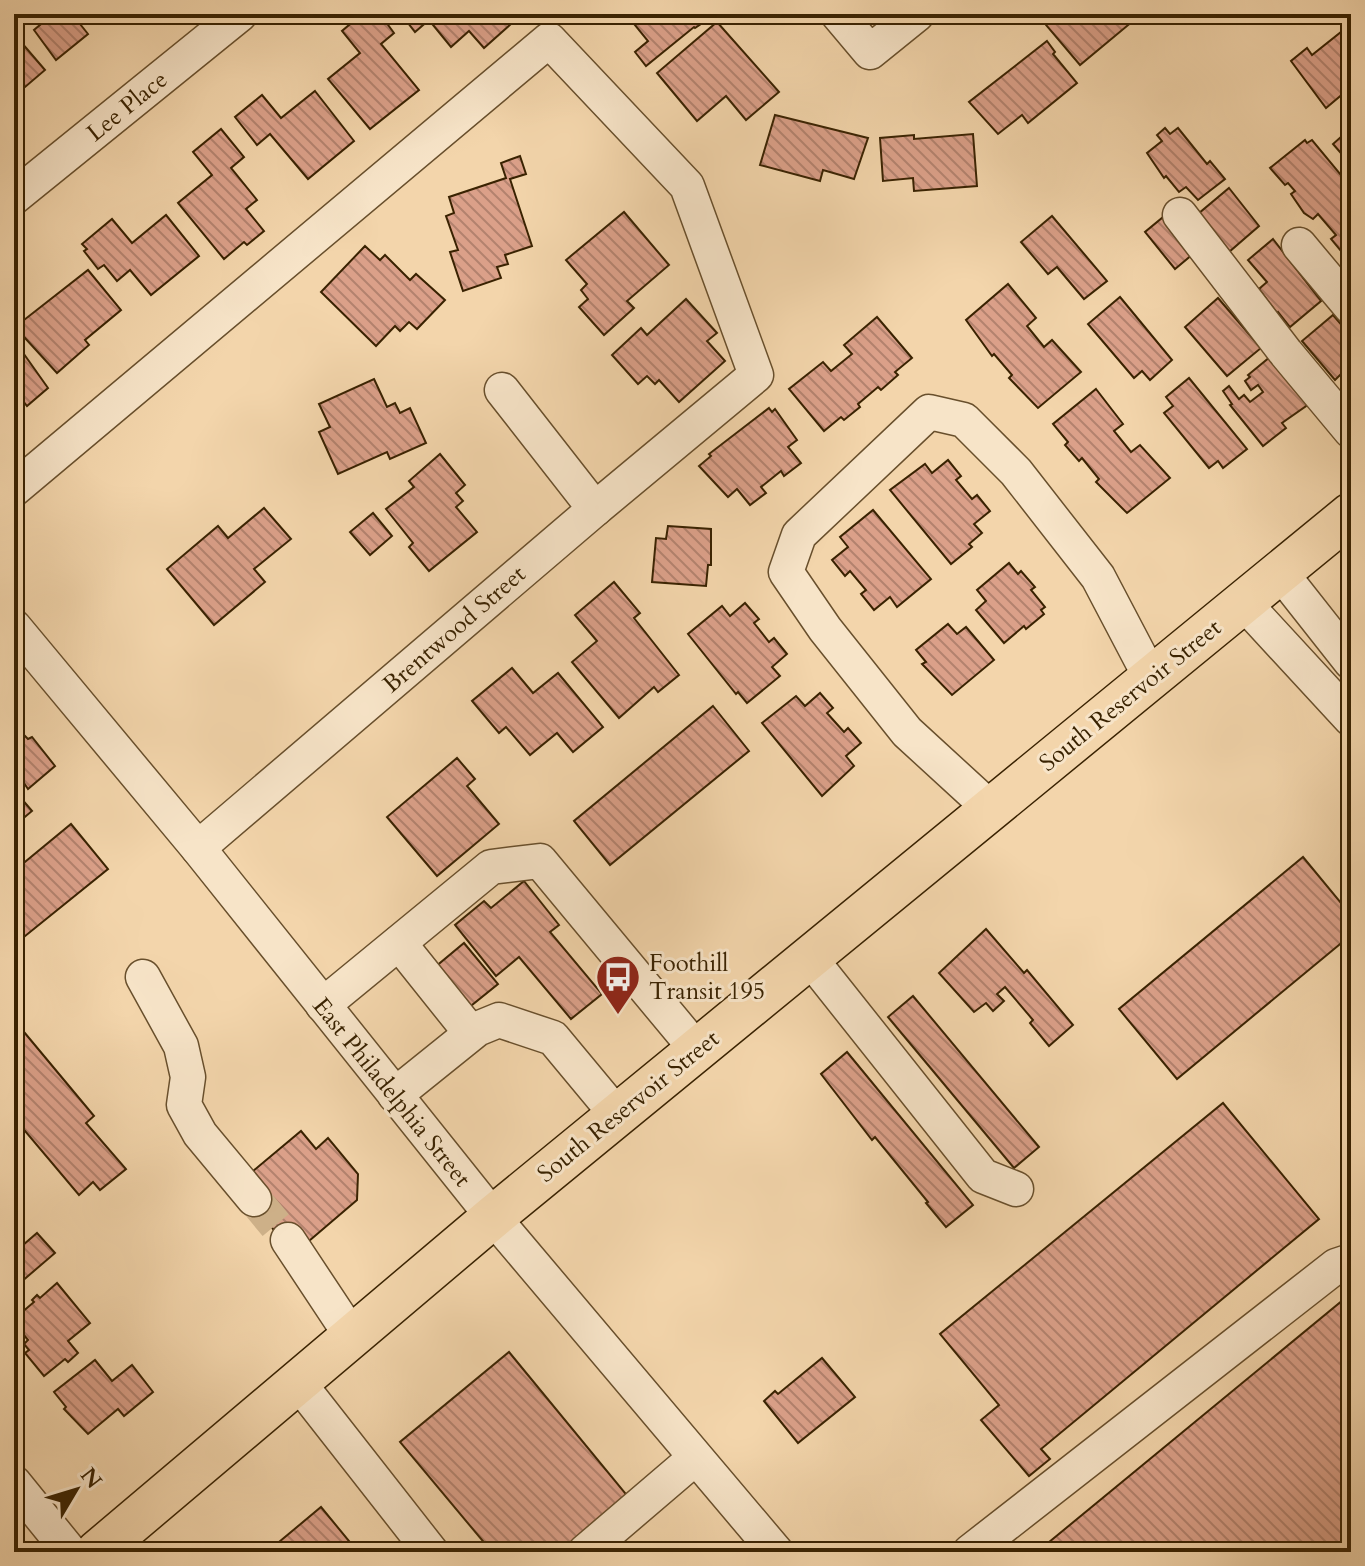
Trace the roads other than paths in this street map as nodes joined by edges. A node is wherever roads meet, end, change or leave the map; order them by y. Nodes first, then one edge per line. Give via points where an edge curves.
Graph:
1 (240, 14) edge
2 (838, 14) edge
3 (917, 14) edge
4 (14, 197) edge
5 (1180, 215) dead end
6 (1299, 245) dead end
7 (1351, 307) edge
8 (502, 390) dead end
9 (1351, 431) edge
10 (14, 489) edge
11 (595, 509) junction
12 (1351, 514) edge
13 (1280, 572) junction
14 (1244, 603) junction
15 (14, 627) edge
16 (1351, 662) edge
17 (1151, 678) junction
18 (1351, 719) edge
19 (991, 809) junction
20 (198, 848) junction
21 (399, 943) junction
22 (809, 957) junction
23 (143, 977) dead end
24 (323, 1005) junction
25 (471, 1033) junction
26 (697, 1050) junction
27 (395, 1095) junction
28 (617, 1115) junction
29 (1016, 1189) dead end
30 (254, 1199) tunnel mouth
31 (493, 1217) junction
32 (288, 1240) tunnel mouth
33 (1351, 1261) edge
34 (351, 1335) junction
35 (297, 1381) junction
36 (695, 1458) junction
37 (14, 1483) edge
38 (760, 1546) edge
39 (70, 1552) edge
40 (97, 1552) edge
41 (431, 1552) edge
42 (585, 1552) edge
43 (970, 1552) edge

1 - 4 street, Lee Place
2 - 3 street via 870,52
5 - 9 street
6 - 7 street
8 - 11 street
10 - 11 street, Brentwood Street via 549,40 687,186 756,375
11 - 20 street, Brentwood Street
12 - 13 main road, South Reservoir Street
13 - 14 main road, South Reservoir Street
13 - 16 street
14 - 17 main road, South Reservoir Street
14 - 18 street
15 - 20 street, East Philadelphia Street
17 - 19 main road, South Reservoir Street
17 - 19 street via 1098,577 1016,472 964,420 929,412 799,535 786,572 907,732
19 - 22 main road, South Reservoir Street
20 - 24 street, East Philadelphia Street
21 - 24 street
21 - 25 street
21 - 26 street via 491,867 540,861
22 - 26 main road, South Reservoir Street
22 - 29 street via 983,1176
23 - 30 street via 181,1046 188,1077 184,1105 200,1134
24 - 27 street, East Philadelphia Street
25 - 27 street
25 - 28 street via 499,1020 553,1038
26 - 28 main road, South Reservoir Street
27 - 31 street, East Philadelphia Street
28 - 31 main road, South Reservoir Street
31 - 34 main road, South Reservoir Street
31 - 36 street, East Philadelphia Street
32 - 34 street
33 - 43 street via 1336,1266
34 - 35 main road, South Reservoir Street
35 - 40 main road, South Reservoir Street
35 - 41 street
36 - 38 street, East Philadelphia Street
36 - 42 street
37 - 39 street

